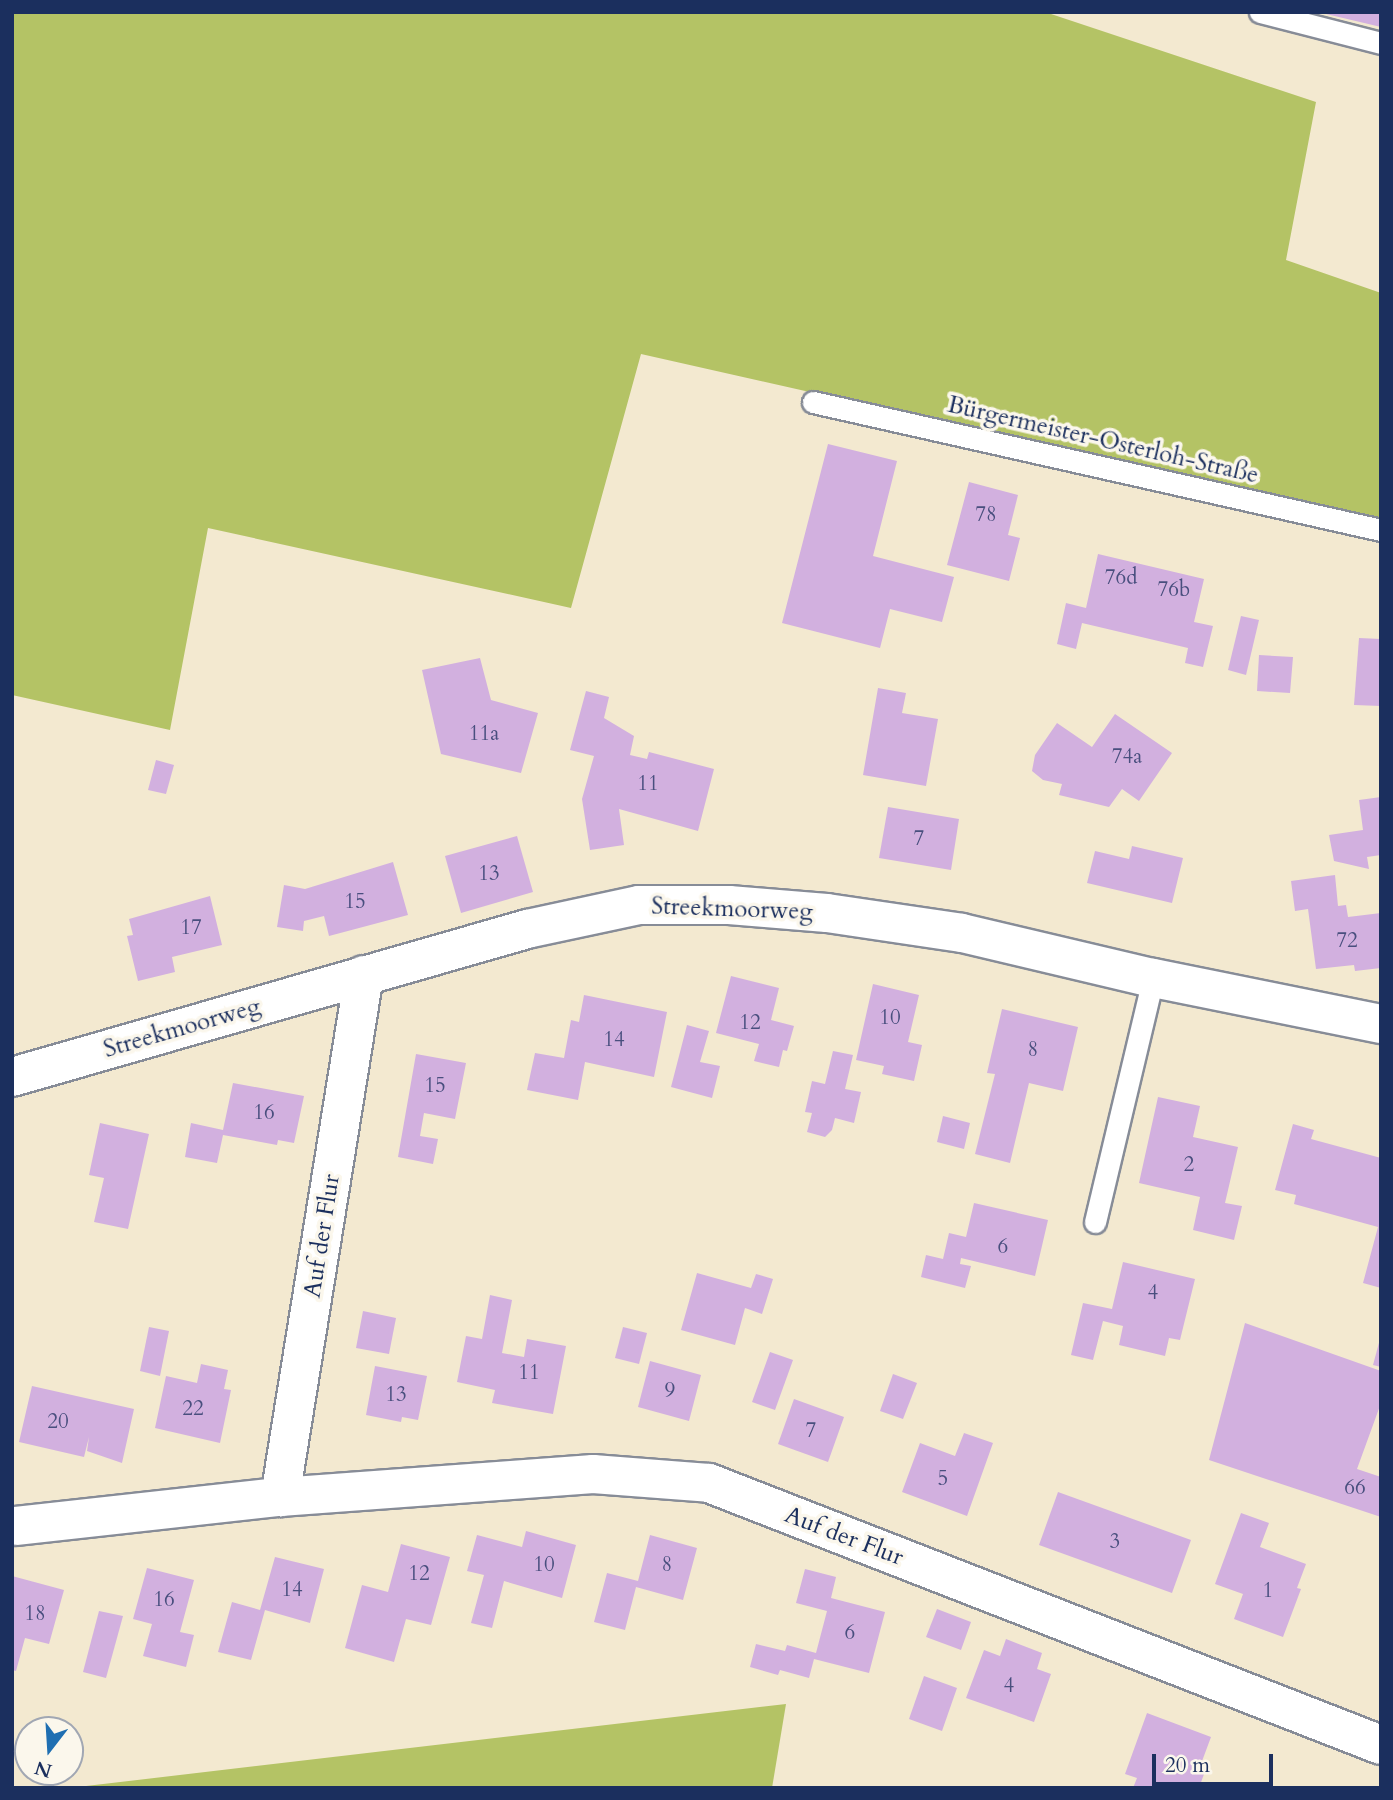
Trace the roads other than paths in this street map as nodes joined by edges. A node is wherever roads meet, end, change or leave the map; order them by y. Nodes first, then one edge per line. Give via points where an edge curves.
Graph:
1 (1260, 12) edge
2 (1381, 43) edge
3 (813, 402) dead end
4 (1381, 530) edge
5 (364, 975) junction
6 (1153, 978) junction
7 (1381, 1024) edge
8 (12, 1077) edge
9 (1095, 1222) dead end
10 (279, 1497) junction
11 (16, 1526) dead end
12 (1381, 1745) edge

1 - 2 lane
3 - 4 lane, Bürgermeister-Osterloh-Straße
5 - 6 street, Streekmoorweg via 527,929 639,905 729,905 827,913 962,933
5 - 8 street, Streekmoorweg
5 - 10 street, Auf der Flur
6 - 7 street, Streekmoorweg
6 - 9 lane
10 - 11 street, Auf der Flur
10 - 12 street, Auf der Flur via 593,1474 709,1483

